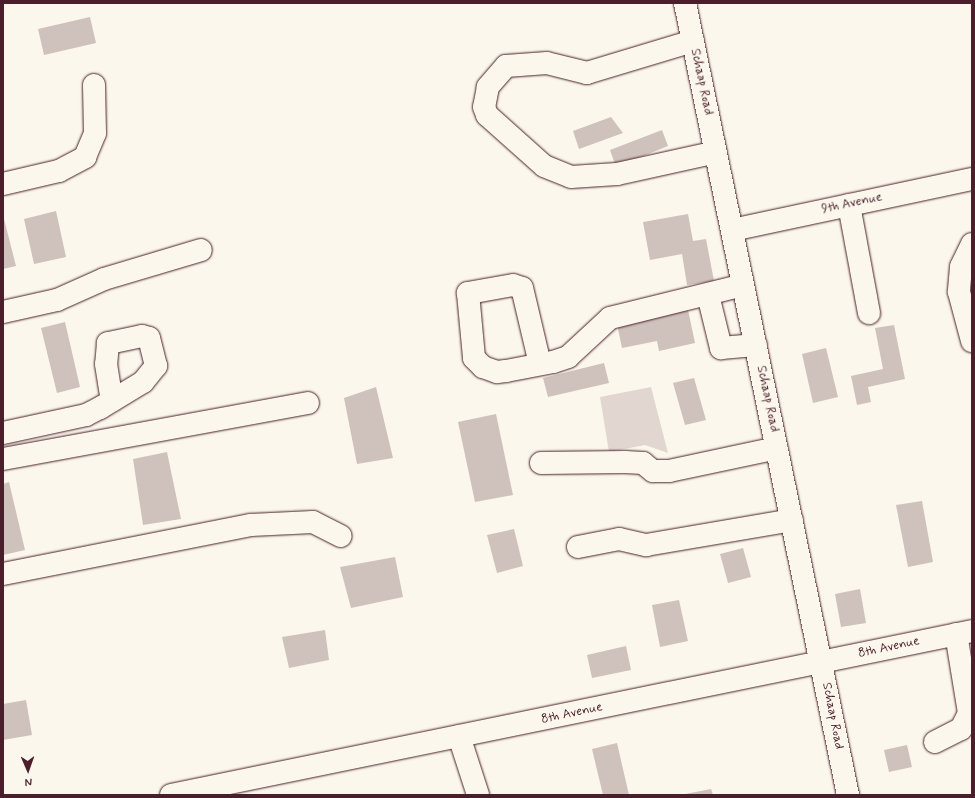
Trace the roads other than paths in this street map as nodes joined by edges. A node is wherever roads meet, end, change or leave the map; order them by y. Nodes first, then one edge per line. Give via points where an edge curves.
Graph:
1 (685, 3) edge
2 (693, 41) junction
3 (94, 85) dead end
4 (716, 152) junction
5 (972, 179) edge
6 (3, 184) edge
7 (849, 205) junction
8 (732, 230) junction
9 (972, 244) edge
10 (201, 250) dead end
11 (743, 285) junction
12 (708, 295) junction
13 (3, 312) edge
14 (869, 313) dead end
15 (972, 341) edge
16 (756, 345) junction
17 (540, 364) dead end
18 (112, 401) dead end
19 (308, 403) dead end
20 (3, 433) edge
21 (777, 448) junction
22 (3, 459) edge
23 (541, 463) dead end
24 (792, 520) junction
25 (341, 536) dead end
26 (578, 547) dead end
27 (3, 574) edge
28 (964, 633) edge
29 (821, 662) junction
30 (460, 736) junction
31 (935, 742) dead end
32 (175, 795) edge
33 (477, 795) edge
34 (848, 795) edge

1 - 2 street, Schaap Road
2 - 4 street, Schaap Road
2 - 4 street via 587,74 546,63 506,66 488,87 484,106 487,115 544,166 571,178 617,174
3 - 6 street via 95,133 85,157 59,171
4 - 8 street, Schaap Road
5 - 7 street, 9th Avenue
7 - 8 street, 9th Avenue
7 - 14 street
8 - 11 street, Schaap Road
9 - 15 street via 961,267 959,292
10 - 13 street via 104,279 57,300
11 - 12 street
11 - 16 street, Schaap Road
12 - 16 street via 721,348
12 - 17 street via 610,318 568,357
16 - 21 street, Schaap Road
18 - 20 street via 86,415
19 - 22 street
21 - 23 street via 669,471 653,472 643,463
21 - 24 street, Schaap Road
24 - 26 street via 646,545 619,539
24 - 29 street, Schaap Road
25 - 27 street via 313,522 251,525
28 - 29 street, 8th Avenue
28 - 31 street via 969,717 961,729
29 - 30 street, 8th Avenue
29 - 34 street, Schaap Road
30 - 32 street, 8th Avenue
30 - 33 street

